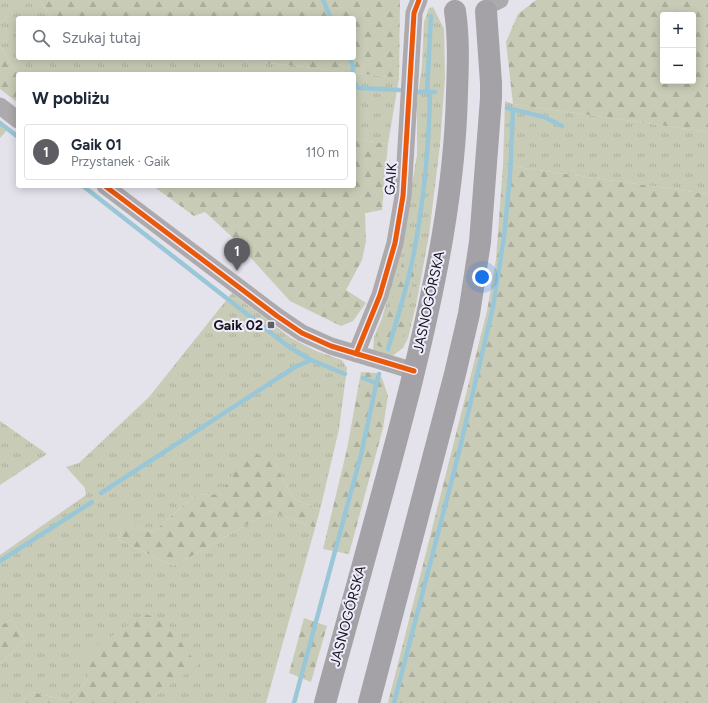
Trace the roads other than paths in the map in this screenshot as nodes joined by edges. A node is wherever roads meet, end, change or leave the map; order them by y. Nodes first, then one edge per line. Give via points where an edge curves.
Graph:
1 (419, 0) edge
2 (494, 4) edge
3 (451, 5) edge
4 (0, 106) edge
5 (16, 118) edge
6 (108, 188) edge
7 (356, 354) junction
8 (414, 371) junction
9 (324, 703) edge
10 (369, 703) edge

1 - 7 street, GAIK via 414,13 403,196 395,244 380,295
2 - 3 main road via 477,15 469,16
2 - 10 main road via 491,98 480,242 469,314
3 - 8 main road, JASNOGÓRSKA via 458,32 457,117 452,174 437,270
4 - 5 street
6 - 7 street via 302,333
7 - 8 street
8 - 9 main road, JASNOGÓRSKA

